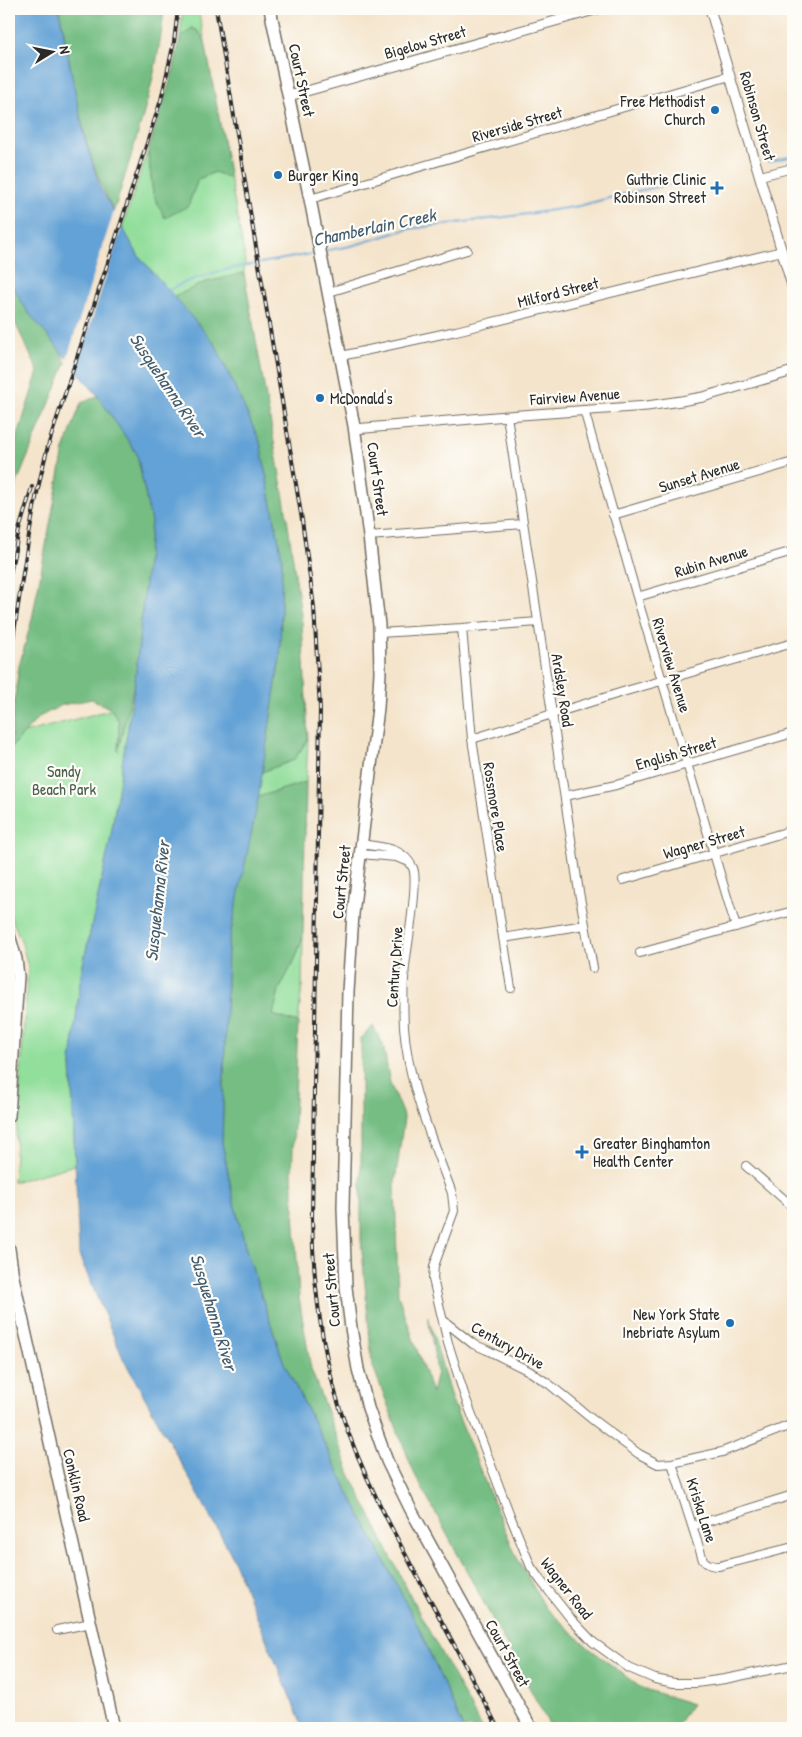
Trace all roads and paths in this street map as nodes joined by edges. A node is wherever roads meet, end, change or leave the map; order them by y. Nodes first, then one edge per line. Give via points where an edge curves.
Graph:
1 (270, 9) edge
2 (598, 9) edge
3 (710, 9) edge
4 (730, 76) junction
5 (289, 96) junction
6 (793, 168) edge
7 (760, 176) junction
8 (310, 199) junction
9 (467, 250) dead end
10 (782, 251) junction
11 (793, 289) edge
12 (329, 292) junction
13 (341, 356) junction
14 (793, 371) edge
15 (584, 410) junction
16 (507, 416) junction
17 (354, 429) junction
18 (793, 462) edge
19 (613, 515) junction
20 (523, 524) junction
21 (369, 536) junction
22 (793, 551) edge
23 (637, 597) junction
24 (538, 622) junction
25 (462, 628) junction
26 (379, 633) junction
27 (793, 643) edge
28 (662, 680) junction
29 (553, 714) junction
30 (793, 733) edge
31 (472, 739) junction
32 (687, 764) junction
33 (565, 796) junction
34 (793, 830) edge
35 (361, 849) junction
36 (714, 854) junction
37 (623, 880) dead end
38 (793, 911) edge
39 (585, 925) junction
40 (736, 927) junction
41 (503, 938) junction
42 (11, 940) edge
43 (640, 952) dead end
44 (593, 968) dead end
45 (511, 988) dead end
46 (9, 1116) edge
47 (746, 1166) dead end
48 (793, 1207) edge
49 (9, 1249) edge
50 (443, 1320) junction
51 (793, 1424) edge
52 (672, 1463) junction
53 (793, 1495) edge
54 (693, 1526) junction
55 (793, 1548) edge
56 (91, 1623) junction
57 (57, 1630) dead end
58 (793, 1666) edge
59 (114, 1728) edge
60 (531, 1728) edge

1 - 5 main road, Court Street
2 - 5 street, Bigelow Street
3 - 4 street, Robinson Street
4 - 7 street, Robinson Street
4 - 8 street, Riverside Street
5 - 8 main road, Court Street
6 - 7 street
7 - 10 street, Robinson Street
8 - 12 main road, Court Street
9 - 12 street
10 - 11 street, Robinson Street
10 - 13 street, Milford Street
12 - 13 main road, Court Street
13 - 17 main road, Court Street
14 - 15 street, Fairview Avenue via 681,402
15 - 16 street, Fairview Avenue
15 - 19 street, Riverview Avenue
16 - 17 street, Fairview Avenue
16 - 20 street, Ardsley Road
17 - 21 main road, Court Street
18 - 19 street, Sunset Avenue
19 - 23 street, Riverview Avenue
20 - 21 street
20 - 24 street, Ardsley Road
21 - 26 main road, Court Street
22 - 23 street, Rubin Avenue
23 - 28 street, Riverview Avenue
24 - 25 street
24 - 29 street, Ardsley Road
25 - 26 street
25 - 31 street, Rossmore Place
26 - 35 main road, Court Street via 378,708
27 - 28 street
28 - 29 street
28 - 32 street, Riverview Avenue
29 - 31 street
29 - 33 street, Ardsley Road
30 - 32 street, English Street
31 - 41 street, Rossmore Place
32 - 33 street, English Street
32 - 36 street, Riverview Avenue
33 - 39 street, Ardsley Road
34 - 36 street, Wagner Street
35 - 50 street, Century Drive via 397,850 409,862 415,878 404,983 404,1026 415,1089 454,1205 432,1273
35 - 60 main road, Court Street via 348,992 343,1208 346,1287 354,1350 368,1408 398,1484
36 - 37 street, Wagner Street
36 - 40 street, Riverview Avenue
38 - 40 street
39 - 41 street
39 - 44 street, Ardsley Road
40 - 43 street
41 - 45 street, Rossmore Place
42 - 46 main road via 18,976
47 - 48 street
49 - 56 main road, Conklin Road
50 - 52 street, Century Drive via 473,1344 529,1371 639,1454 658,1464
50 - 58 street, Wagner Road via 464,1394 531,1567 593,1642 630,1668 674,1683 725,1679
51 - 52 street, Century Drive via 722,1452
52 - 54 street, Kriska Lane
53 - 54 street
54 - 55 street, Kriska Lane via 703,1560 711,1566
56 - 57 street
56 - 59 main road, Conklin Road

